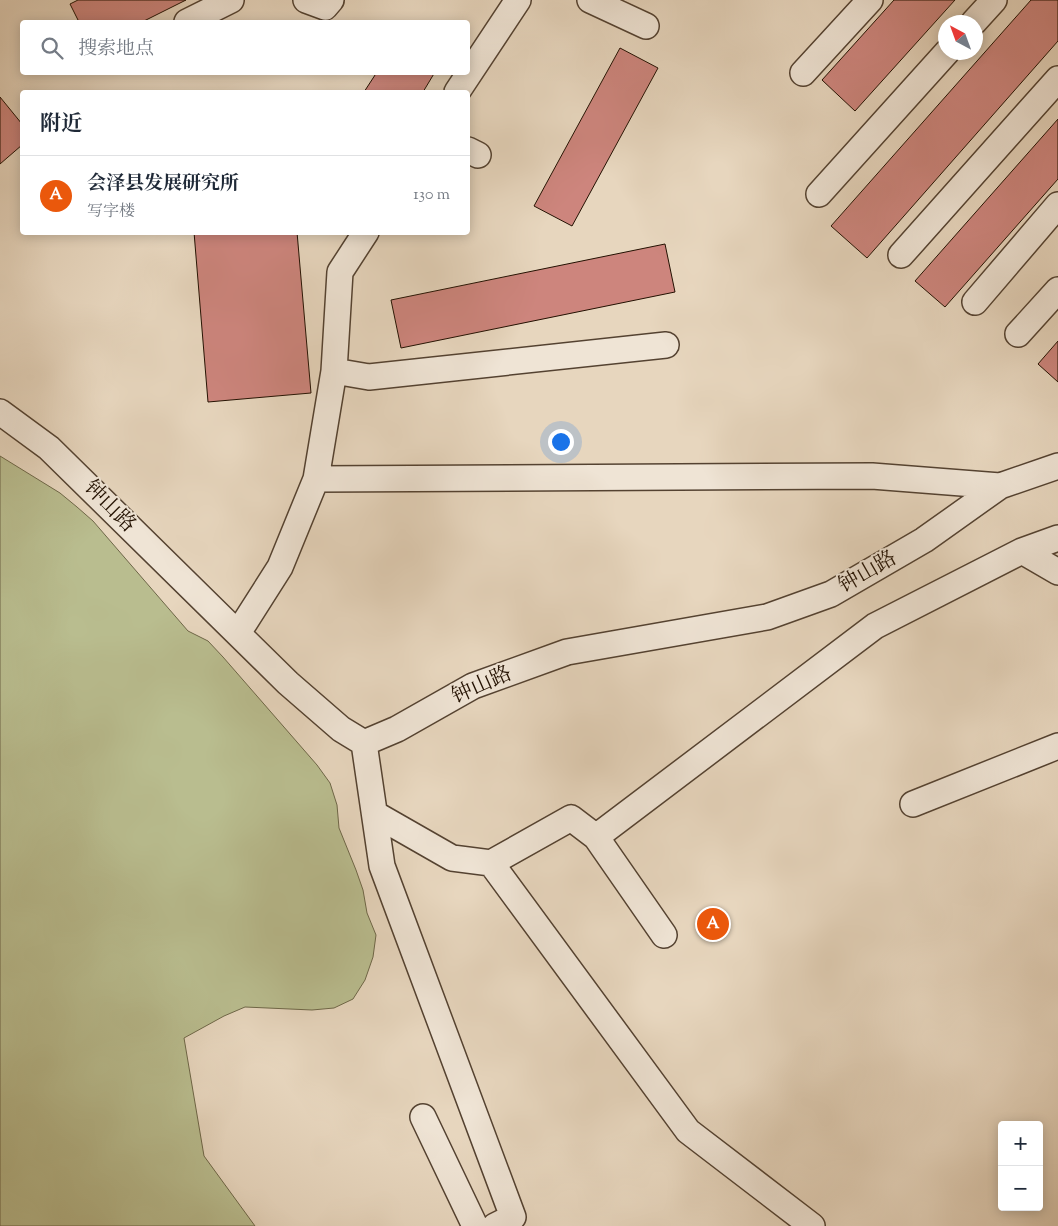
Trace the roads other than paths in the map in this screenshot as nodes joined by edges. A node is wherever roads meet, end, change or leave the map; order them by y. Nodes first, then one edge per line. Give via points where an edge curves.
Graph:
1 (231, 0) edge
2 (306, 0) edge
3 (331, 0) edge
4 (518, 0) edge
5 (590, 0) edge
6 (870, 0) edge
7 (994, 0) edge
8 (980, 15) edge
9 (191, 20) edge
10 (646, 26) dead end
11 (940, 60) edge
12 (470, 72) edge
13 (803, 73) dead end
14 (468, 75) edge
15 (1058, 79) edge
16 (458, 90) edge
17 (819, 194) dead end
18 (1058, 205) edge
19 (364, 235) edge
20 (901, 255) dead end
21 (1058, 290) edge
22 (975, 302) dead end
23 (1018, 334) dead end
24 (666, 345) dead end
25 (334, 371) junction
26 (0, 412) edge
27 (1058, 466) edge
28 (316, 480) junction
29 (1000, 486) junction
30 (1058, 538) edge
31 (1022, 550) junction
32 (1058, 572) edge
33 (238, 633) junction
34 (364, 743) junction
35 (1058, 746) edge
36 (912, 804) dead end
37 (375, 814) junction
38 (596, 837) junction
39 (491, 863) junction
40 (664, 935) dead end
41 (422, 1116) dead end
42 (475, 1226) edge
43 (495, 1226) edge
44 (812, 1226) edge

1 - 9 street
2 - 3 street via 325,7
4 - 12 street
5 - 10 street
6 - 13 street
7 - 8 street
11 - 17 street
14 - 16 street
15 - 20 street
18 - 22 street
19 - 25 street via 340,272
21 - 23 street
24 - 25 street via 369,378
25 - 28 street
26 - 33 street, 钟山路 via 49,448
27 - 29 street, 钟山路
28 - 29 street via 872,476
28 - 33 street via 280,567
29 - 34 street, 钟山路 via 924,540 831,594 767,617 567,652 473,686 397,729
30 - 31 street
31 - 32 street
31 - 38 street via 875,626
33 - 34 street, 钟山路 via 288,683 341,729
34 - 37 street
35 - 36 street
37 - 39 street via 452,858
37 - 43 street via 382,866 513,1217
38 - 39 street via 571,818
38 - 40 street
39 - 44 street via 688,1131
41 - 42 street

